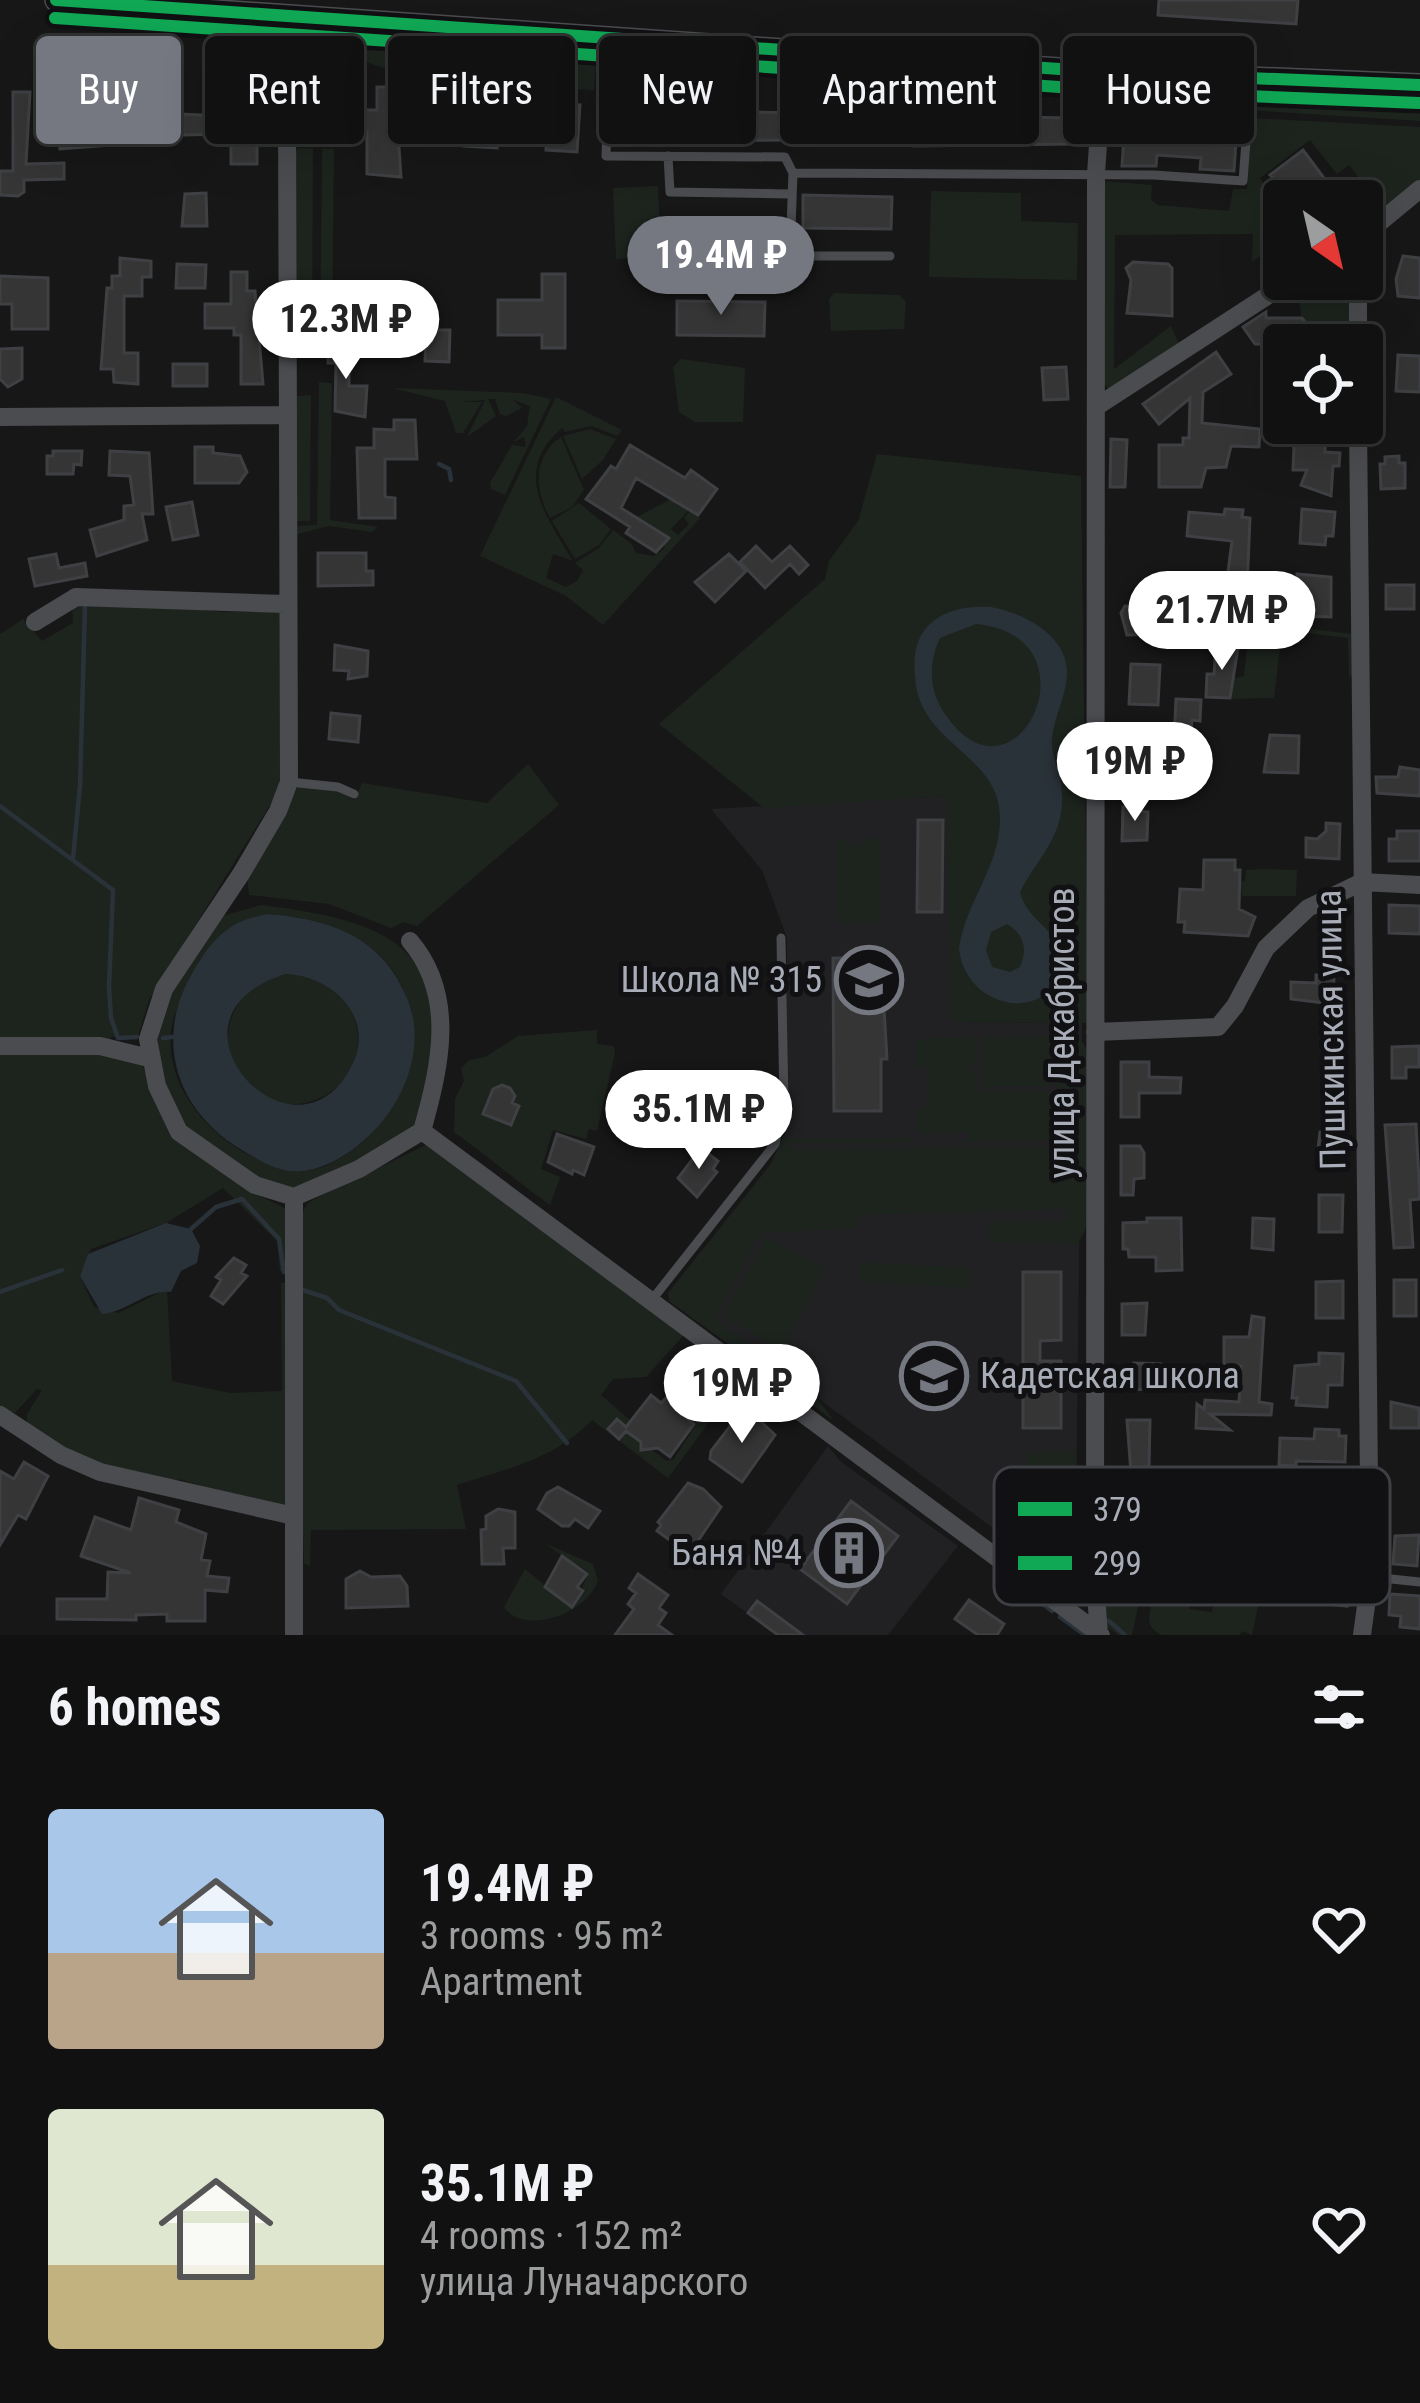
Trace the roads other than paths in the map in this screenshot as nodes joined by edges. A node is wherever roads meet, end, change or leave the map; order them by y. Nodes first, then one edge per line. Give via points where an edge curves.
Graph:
1 (56, 0) edge
2 (105, 2) edge
3 (307, 17) junction
4 (301, 36) edge
5 (599, 37) edge
6 (756, 48) edge
7 (1063, 69) edge
8 (1254, 78) edge
9 (1420, 85) edge
10 (287, 144) edge
11 (606, 144) edge
12 (1098, 144) edge
13 (1246, 144) edge
14 (668, 156) junction
15 (793, 173) junction
16 (1096, 174) junction
17 (1420, 189) edge
18 (791, 194) junction
19 (1383, 220) edge
20 (890, 256) dead end
21 (1263, 298) edge
22 (1096, 407) junction
23 (286, 415) junction
24 (0, 417) edge
25 (1358, 444) edge
26 (285, 604) junction
27 (35, 622) dead end
28 (289, 782) junction
29 (354, 794) dead end
30 (1362, 882) junction
31 (1420, 885) edge
32 (781, 938) dead end
33 (410, 941) dead end
34 (1095, 1032) junction
35 (0, 1046) edge
36 (148, 1058) junction
37 (422, 1131) junction
38 (294, 1197) junction
39 (651, 1301) junction
40 (0, 1415) edge
41 (1095, 1467) edge
42 (1369, 1467) edge
43 (294, 1516) junction
44 (994, 1556) edge
45 (1390, 1578) edge
46 (1420, 1582) edge
47 (1060, 1605) edge
48 (1097, 1605) edge
49 (1366, 1605) edge
50 (294, 1635) edge
51 (1100, 1635) edge
52 (1362, 1635) edge

1 - 2 street
2 - 3 street
3 - 4 street
3 - 5 street
6 - 7 street
8 - 9 street
10 - 23 street
11 - 14 lane via 606,156
12 - 16 street, улица Декабристов
13 - 16 lane via 1243,181
14 - 15 lane via 785,157
14 - 18 lane via 670,192
15 - 16 lane
15 - 18 lane
16 - 22 street, улица Декабристов
17 - 19 street
18 - 20 lane via 790,256
21 - 22 street
22 - 34 street, улица Декабристов
23 - 24 street
23 - 26 street
25 - 30 street, Пушкинская улица
26 - 27 street via 76,597
26 - 28 street
28 - 29 lane
28 - 36 street via 241,874 164,989
30 - 31 street
30 - 34 street via 1280,930 1218,1027
30 - 42 street, Пушкинская улица
32 - 39 lane via 784,1106 776,1144
33 - 37 street via 433,976 440,1009 437,1072
34 - 41 street, улица Декабристов
35 - 36 street via 100,1046
36 - 38 street via 179,1132 255,1185
37 - 38 street
37 - 39 street
38 - 43 street
39 - 44 street
40 - 43 street via 100,1472
43 - 50 street
45 - 46 lane
47 - 51 street
48 - 51 street, улица Декабристов
49 - 52 street, Пушкинская улица

